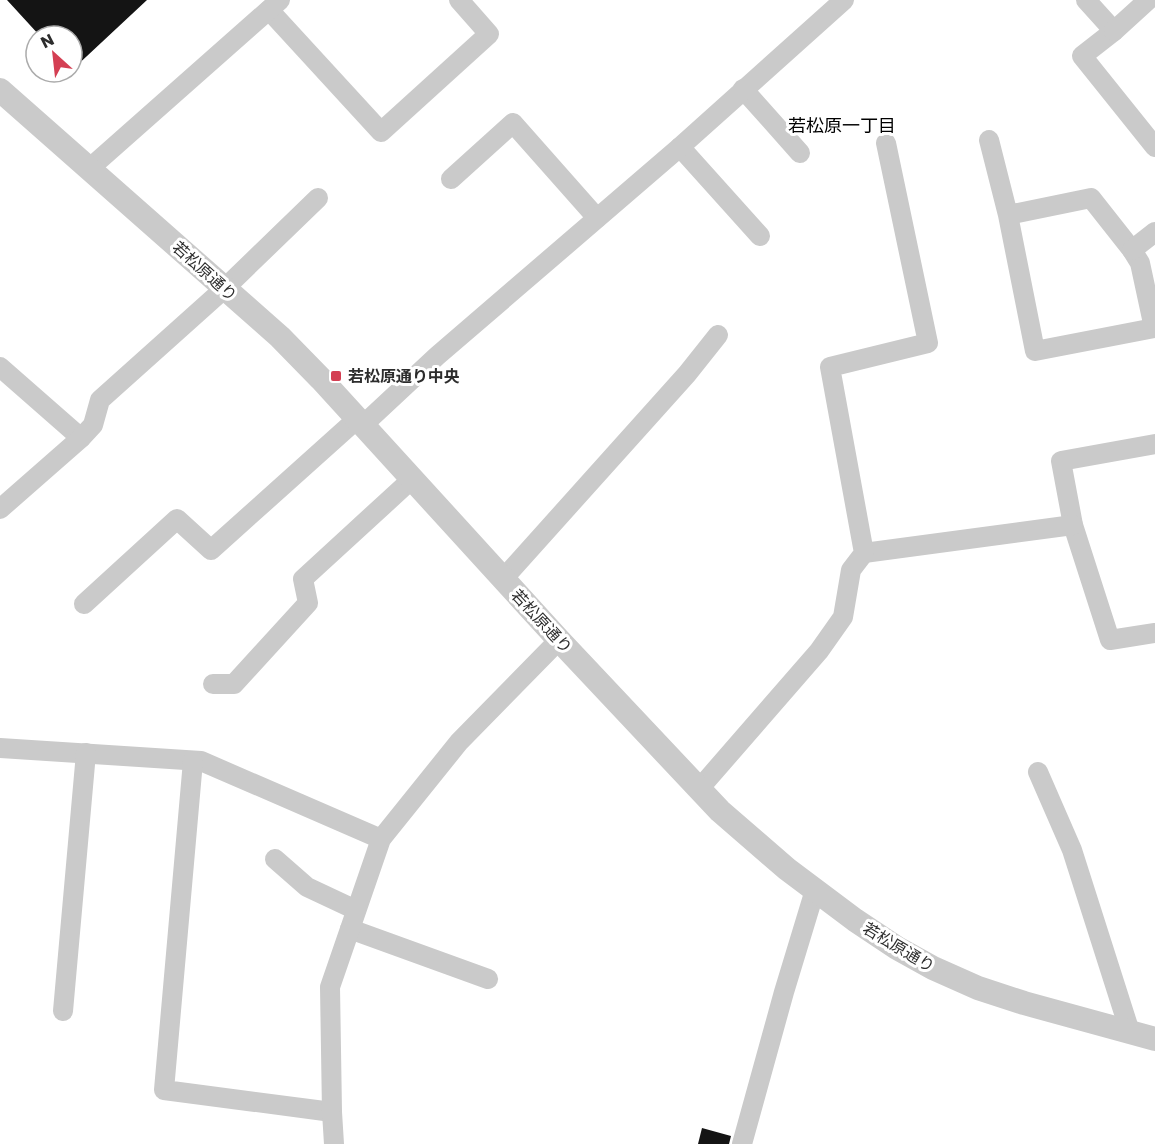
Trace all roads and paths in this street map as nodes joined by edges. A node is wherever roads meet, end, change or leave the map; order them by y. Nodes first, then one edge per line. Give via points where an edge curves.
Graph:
1 (459, 0) edge
2 (844, 0) edge
3 (1086, 0) edge
4 (1148, 0) edge
5 (274, 5) edge
6 (1114, 30) junction
7 (743, 89) junction
8 (0, 90) edge
9 (988, 140) dead end
10 (886, 143) dead end
11 (1154, 144) edge
12 (680, 147) junction
13 (800, 153) dead end
14 (90, 168) junction
15 (451, 179) dead end
16 (318, 198) dead end
17 (1008, 215) junction
18 (597, 218) junction
19 (1155, 232) edge
20 (760, 236) dead end
21 (1132, 250) junction
22 (225, 288) junction
23 (718, 335) dead end
24 (0, 367) edge
25 (360, 422) junction
26 (81, 438) junction
27 (1155, 444) edge
28 (412, 479) junction
29 (0, 509) edge
30 (1073, 525) junction
31 (864, 553) junction
32 (503, 579) junction
33 (84, 604) dead end
34 (1155, 633) edge
35 (559, 640) junction
36 (213, 684) dead end
37 (0, 748) edge
38 (86, 753) junction
39 (193, 761) junction
40 (1038, 772) dead end
41 (699, 789) junction
42 (381, 840) junction
43 (275, 859) dead end
44 (815, 890) junction
45 (356, 910) junction
46 (350, 929) junction
47 (488, 979) dead end
48 (63, 1011) dead end
49 (1130, 1032) junction
50 (1155, 1039) edge
51 (332, 1112) junction
52 (334, 1144) edge
53 (742, 1144) edge

1 - 5 street via 489,34 381,132
2 - 7 street
3 - 6 street
4 - 6 street
5 - 14 street
6 - 11 street via 1082,56
7 - 12 street
7 - 13 street
8 - 14 street, 若松原通り
9 - 17 street
10 - 31 street via 928,343 830,367
12 - 18 street
12 - 20 street
14 - 22 street, 若松原通り
15 - 18 street via 513,123
16 - 22 street
17 - 21 street via 1091,198
17 - 21 street via 1035,351 1154,328 1140,263
18 - 25 street
19 - 21 street
22 - 25 street, 若松原通り via 280,337
22 - 26 street via 100,400 93,425
23 - 32 street
24 - 26 street
25 - 28 street, 若松原通り
25 - 33 street via 211,550 177,519
26 - 29 street
27 - 30 street via 1061,461
28 - 32 street, 若松原通り
28 - 36 street via 303,579 308,603 234,684
30 - 31 street
30 - 34 street via 1110,640
31 - 41 street via 851,570 843,617 819,651
32 - 35 street, 若松原通り
35 - 41 street, 若松原通り
35 - 42 street via 459,742
37 - 38 street
38 - 39 street
38 - 48 street
39 - 42 street via 201,761
39 - 51 street via 164,1090
40 - 49 street via 1072,850
41 - 44 street, 若松原通り
42 - 45 street
43 - 45 street via 306,887
44 - 49 street, 若松原通り via 897,948 933,968 1024,1003
44 - 53 street
45 - 46 street
46 - 47 street
46 - 51 street via 330,987
49 - 50 street, 若松原通り
51 - 52 street

